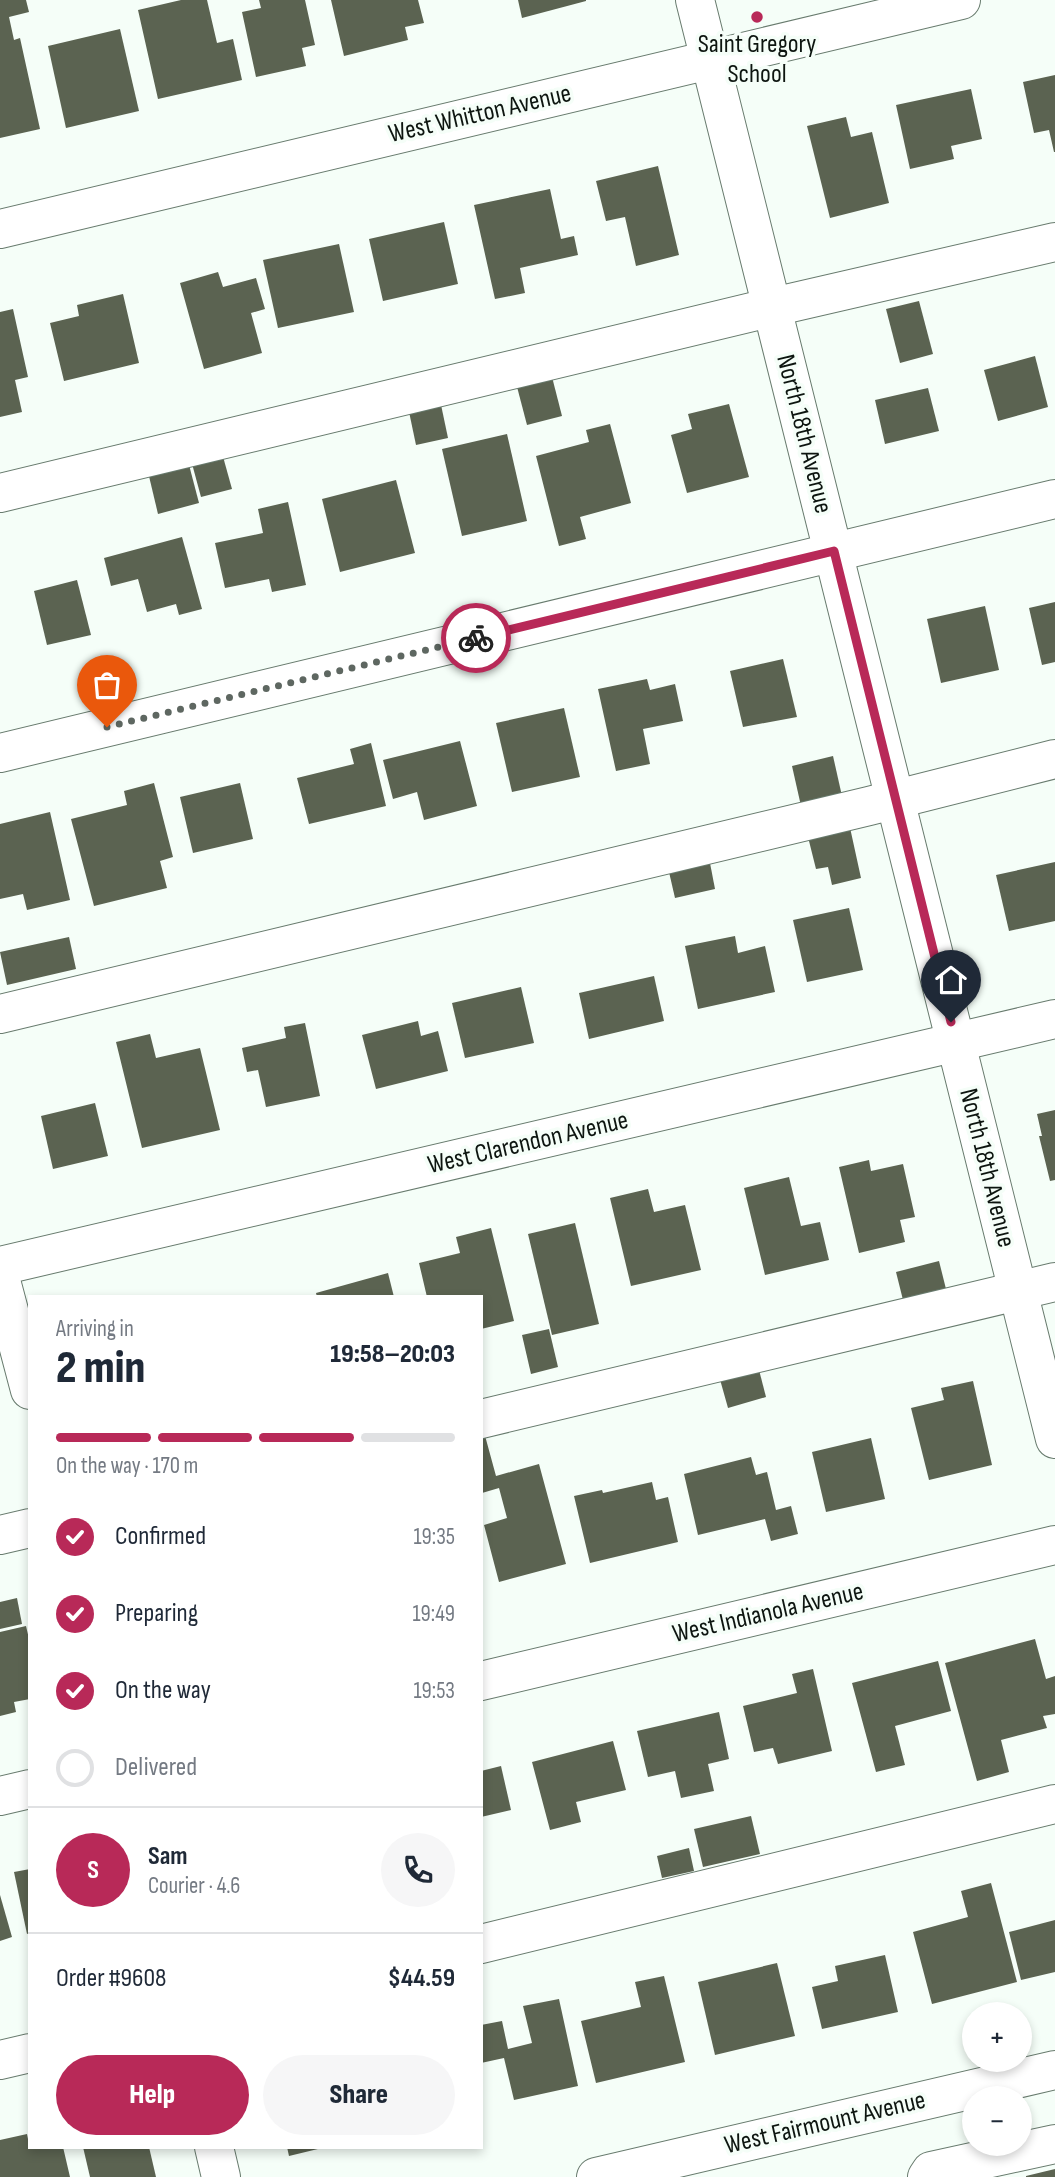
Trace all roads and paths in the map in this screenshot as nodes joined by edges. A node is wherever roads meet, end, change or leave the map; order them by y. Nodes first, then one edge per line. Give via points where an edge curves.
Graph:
1 (695, 0) edge
2 (961, 0) edge
3 (710, 60) junction
4 (0, 229) edge
5 (1055, 242) edge
6 (773, 307) junction
7 (0, 493) edge
8 (1055, 499) edge
9 (834, 551) junction
10 (0, 752) edge
11 (1055, 759) edge
12 (895, 798) junction
13 (0, 1014) edge
14 (1055, 1019) edge
15 (956, 1043) junction
16 (0, 1266) edge
17 (0, 1277) edge
18 (1055, 1282) edge
19 (1018, 1291) junction
20 (28, 1382) edge
21 (483, 1419) edge
22 (1055, 1439) edge
23 (28, 1528) edge
24 (0, 1535) edge
25 (1055, 1545) edge
26 (483, 1681) edge
27 (28, 1789) edge
28 (0, 1796) edge
29 (1055, 1804) edge
30 (483, 1944) edge
31 (28, 2053) edge
32 (0, 2060) edge
33 (1055, 2070) edge
34 (1055, 2144) edge
35 (214, 2149) edge
36 (221, 2177) edge
37 (596, 2177) edge
38 (927, 2177) edge

1 - 3 street, North 18th Avenue
2 - 3 street, West Whitton Avenue
3 - 4 street, West Whitton Avenue
3 - 6 street, North 18th Avenue
5 - 6 street
6 - 7 street
6 - 9 street, North 18th Avenue
8 - 9 street
9 - 10 street
9 - 12 street, North 18th Avenue
11 - 12 street
12 - 13 street
12 - 15 street, North 18th Avenue
14 - 15 street, West Clarendon Avenue
15 - 16 street, West Clarendon Avenue
15 - 19 street, North 18th Avenue
17 - 20 street
18 - 19 street
19 - 21 street
19 - 22 street, North 18th Avenue
23 - 24 street
25 - 26 street, West Indianola Avenue
27 - 28 street
29 - 30 street
31 - 32 street
33 - 37 street, West Fairmount Avenue
34 - 38 street via 932,2171
35 - 36 street

